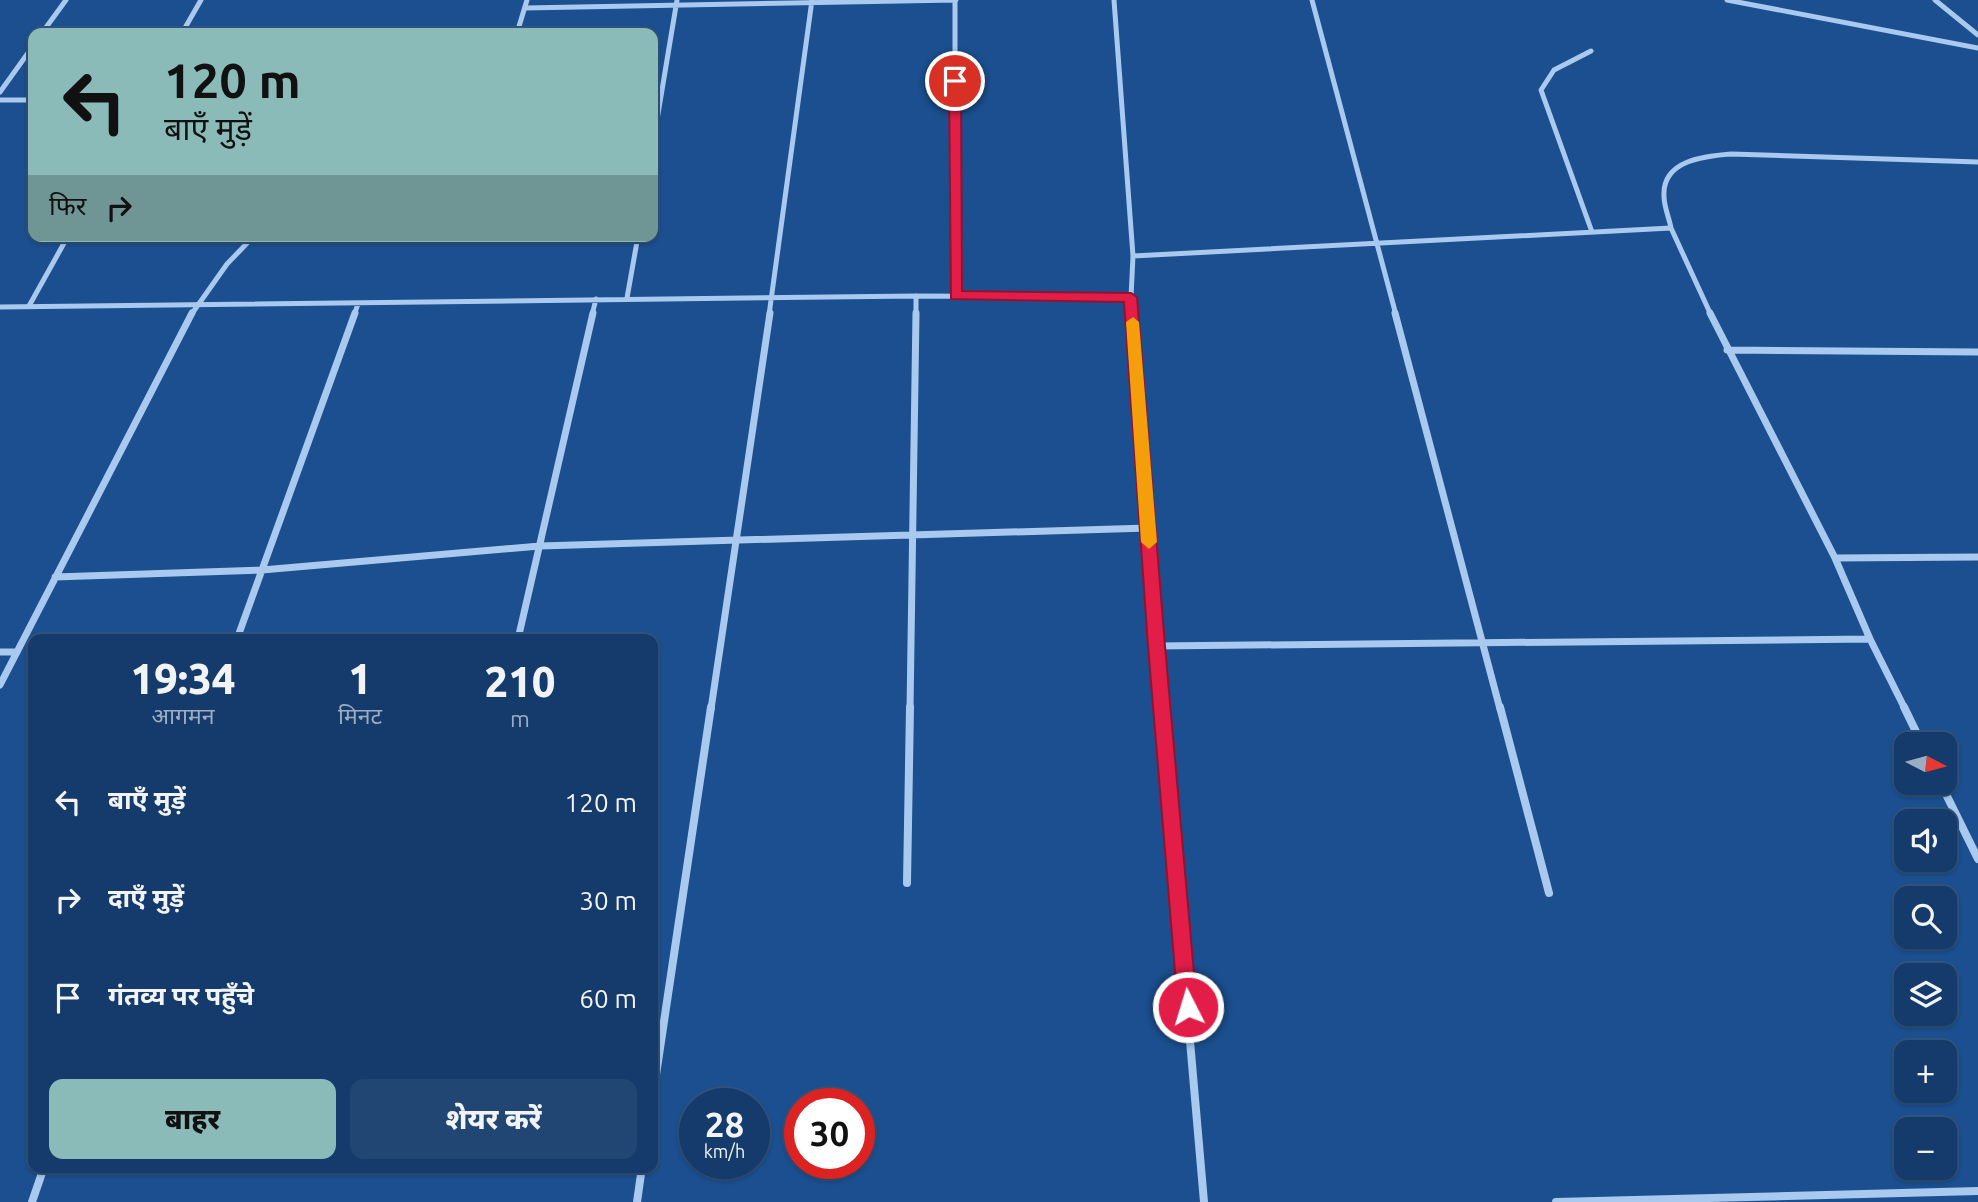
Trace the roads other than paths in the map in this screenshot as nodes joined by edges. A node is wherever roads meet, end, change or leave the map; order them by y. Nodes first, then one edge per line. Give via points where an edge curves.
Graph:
1 (66, 0) edge
2 (201, 0) edge
3 (527, 0) edge
4 (955, 0) edge
5 (1114, 0) edge
6 (1312, 0) edge
7 (1727, 0) edge
8 (1765, 0) edge
9 (1935, 0) edge
10 (812, 1) edge
11 (676, 3) edge
12 (525, 8) junction
13 (1775, 9) junction
14 (46, 28) edge
15 (185, 28) edge
16 (519, 28) edge
17 (1978, 35) edge
18 (1978, 48) edge
19 (1591, 51) dead end
20 (28, 53) edge
21 (0, 92) edge
22 (0, 100) edge
23 (28, 100) edge
24 (658, 113) edge
25 (1978, 162) edge
26 (1671, 228) junction
27 (1592, 232) junction
28 (65, 242) edge
29 (248, 242) edge
30 (637, 242) edge
31 (1376, 243) junction
32 (1133, 256) junction
33 (916, 296) junction
34 (956, 296) junction
35 (772, 297) junction
36 (1131, 297) junction
37 (627, 298) junction
38 (596, 299) junction
39 (358, 304) junction
40 (196, 305) junction
41 (29, 306) junction
42 (0, 307) edge
43 (1727, 349) junction
44 (1978, 352) edge
45 (1148, 528) junction
46 (912, 535) junction
47 (736, 542) junction
48 (540, 546) junction
49 (1978, 557) edge
50 (1835, 558) junction
51 (262, 570) junction
52 (55, 577) junction
53 (239, 634) edge
54 (519, 634) edge
55 (1870, 639) junction
56 (1483, 643) junction
57 (1156, 646) junction
58 (0, 652) edge
59 (17, 652) junction
60 (0, 685) edge
61 (1916, 732) edge
62 (1946, 795) edge
63 (1978, 859) edge
64 (907, 883) dead end
65 (1549, 893) dead end
66 (658, 1062) edge
67 (42, 1173) edge
68 (641, 1173) edge
69 (1978, 1191) edge
70 (1623, 1201) edge
71 (32, 1202) edge
72 (637, 1202) edge
73 (1204, 1202) edge
74 (1556, 1202) edge

1 - 14 street
2 - 15 street
3 - 12 street
4 - 10 street
4 - 34 street
5 - 32 street
6 - 31 street
7 - 13 street
8 - 13 street
9 - 17 street
10 - 11 street
10 - 35 street
11 - 12 street
11 - 24 street
12 - 16 street
13 - 18 street
19 - 27 street via 1556,67 1543,80 1541,90
20 - 21 street
22 - 23 street
25 - 26 street via 1745,154 1694,158 1673,170 1663,190
26 - 27 street
26 - 43 street
27 - 31 street
28 - 41 street
29 - 40 street
30 - 37 street
31 - 32 street
31 - 56 street
32 - 36 street
33 - 34 street
33 - 35 street
33 - 46 street
34 - 36 street
35 - 37 street
35 - 47 street
36 - 45 street
37 - 38 street
38 - 39 street
38 - 48 street
39 - 40 street
39 - 51 street
40 - 41 street
40 - 52 street
41 - 42 street
43 - 44 street
43 - 50 street
45 - 46 street
45 - 57 street
46 - 47 street
46 - 64 street
47 - 48 street
47 - 66 street
48 - 51 street
48 - 54 street
49 - 50 street
50 - 55 street
51 - 52 street
51 - 53 street
52 - 59 street
55 - 56 street
55 - 61 street
56 - 57 street
56 - 65 street
57 - 73 street
58 - 59 street
59 - 60 street
62 - 63 street
67 - 71 street
68 - 72 street
69 - 70 street
70 - 74 street

